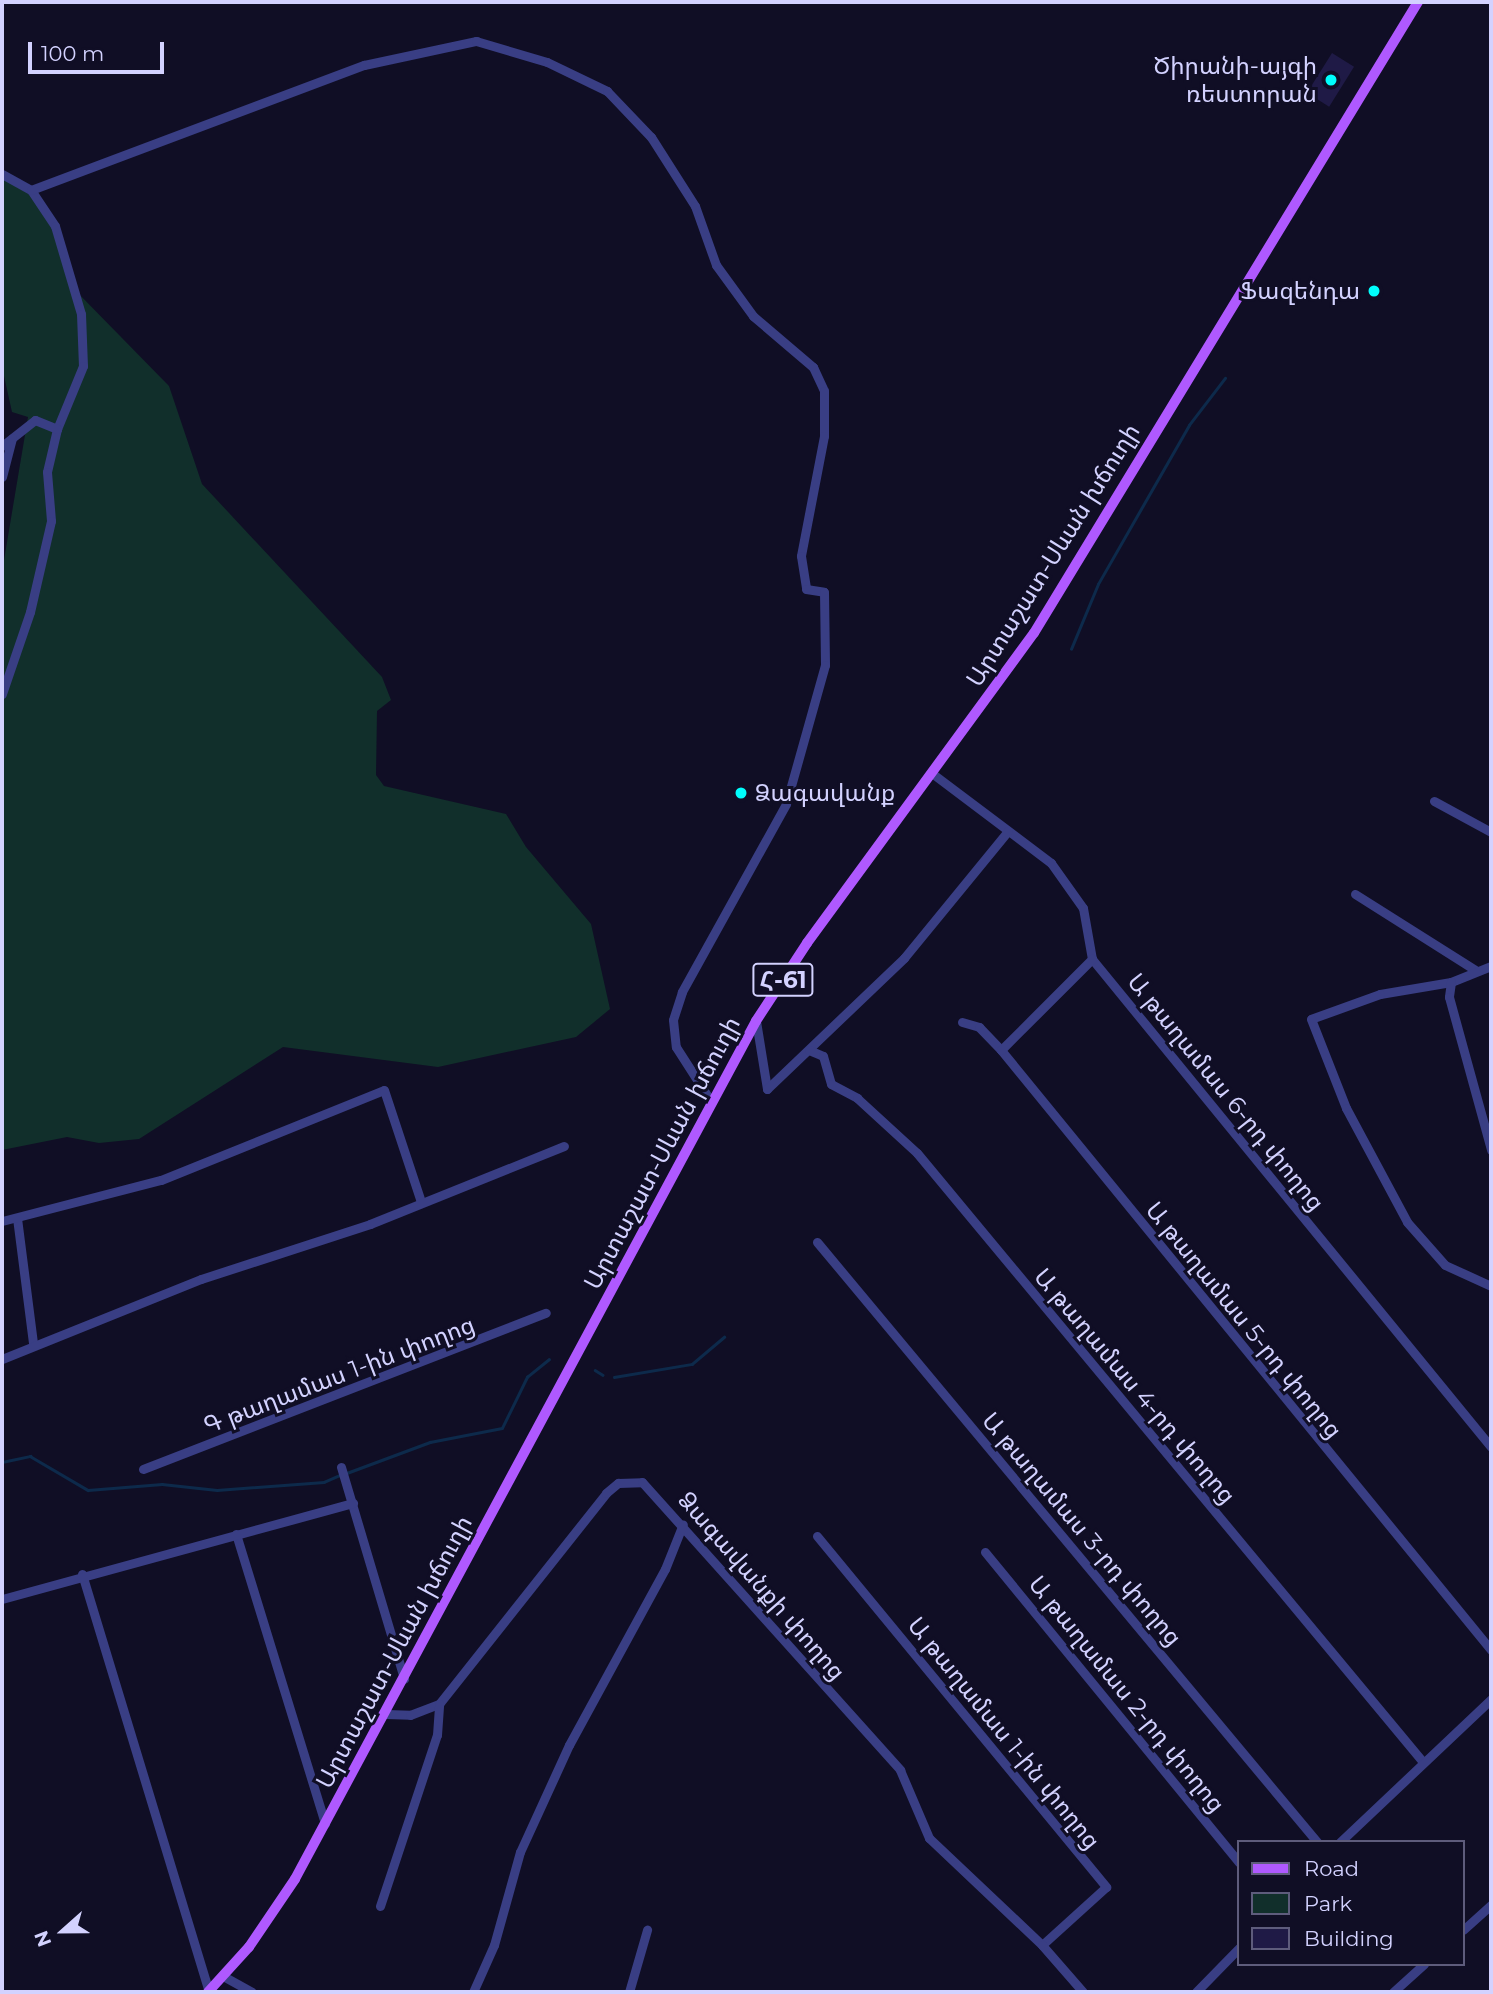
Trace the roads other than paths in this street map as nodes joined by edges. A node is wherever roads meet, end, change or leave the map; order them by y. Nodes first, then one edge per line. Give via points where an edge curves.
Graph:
1 (1418, 2) edge
2 (2, 174) edge
3 (31, 190) junction
4 (57, 429) junction
5 (12, 438) junction
6 (2, 446) edge
7 (2, 477) edge
8 (2, 694) edge
9 (933, 774) junction
10 (1434, 801) dead end
11 (1009, 831) junction
12 (1491, 832) edge
13 (1355, 894) dead end
14 (1092, 959) junction
15 (1491, 966) edge
16 (1475, 970) junction
17 (1451, 982) junction
18 (756, 1021) junction
19 (962, 1022) dead end
20 (809, 1050) junction
21 (1001, 1050) junction
22 (710, 1100) junction
23 (564, 1146) dead end
24 (1491, 1150) edge
25 (421, 1202) junction
26 (17, 1218) junction
27 (2, 1221) edge
28 (817, 1242) dead end
29 (1491, 1286) edge
30 (546, 1313) dead end
31 (33, 1343) junction
32 (2, 1359) edge
33 (1491, 1447) edge
34 (341, 1467) dead end
35 (143, 1469) dead end
36 (353, 1503) junction
37 (683, 1524) junction
38 (236, 1534) junction
39 (817, 1536) dead end
40 (985, 1552) dead end
41 (82, 1574) junction
42 (2, 1599) edge
43 (1491, 1650) edge
44 (404, 1679) junction
45 (1491, 1699) edge
46 (439, 1704) junction
47 (386, 1714) junction
48 (1423, 1762) junction
49 (325, 1824) junction
50 (1315, 1840) edge
51 (1342, 1840) edge
52 (1238, 1861) edge
53 (1491, 1905) edge
54 (380, 1906) dead end
55 (1465, 1928) edge
56 (647, 1930) dead end
57 (1042, 1945) junction
58 (1238, 1949) edge
59 (1422, 1966) edge
60 (223, 1976) junction
61 (208, 1992) edge
62 (252, 1992) edge
63 (473, 1992) edge
64 (629, 1992) edge
65 (1083, 1992) edge
66 (1196, 1992) edge
67 (1393, 1992) edge

1 - 9 main road, Արտաշատ-Սևան խճուղի / Հ-61 via 1034,634
2 - 3 street
3 - 4 street via 55,226 81,314 83,366
3 - 22 street via 364,65 476,41 547,62 607,90 651,137 695,206 716,265 753,316 813,367 824,391 824,436 801,556 806,589 824,592 825,665 786,804 682,992 673,1020 676,1047
4 - 5 street via 35,420
4 - 8 street via 47,472 51,522 30,612
5 - 6 street
5 - 7 street
9 - 11 street, Ա թաղամաս 6-րդ փողոց
9 - 18 main road, Արտաշատ-Սևան խճուղի / Հ-61 via 807,943
10 - 12 street
11 - 14 street, Ա թաղամաս 6-րդ փողոց via 1051,863 1083,908
11 - 20 street via 904,958 843,1011
13 - 16 street
14 - 21 street
14 - 33 street, Ա թաղամաս 6-րդ փողոց
15 - 16 street
16 - 17 street
17 - 24 street via 1449,997
17 - 29 street via 1380,994 1311,1019 1346,1108 1407,1222 1445,1265
18 - 20 street via 768,1089
18 - 22 main road, Արտաշատ-Սևան խճուղի / Հ-61
19 - 21 street, Ա թաղամաս 5-րդ փողոց via 979,1027
20 - 48 street, Ա թաղամաս 4-րդ փողոց via 823,1056 831,1084 857,1098 917,1153
21 - 43 street, Ա թաղամաս 5-րդ փողոց
22 - 44 main road, Արտաշատ-Սևան խճուղի / Հ-61
23 - 25 street
25 - 26 street via 384,1090 161,1180
25 - 31 street
26 - 27 street
26 - 31 street
28 - 50 street, Ա թաղամաս 3-րդ փողոց
30 - 35 street, Գ թաղամաս 1-ին փողոց
31 - 32 street
34 - 36 street
36 - 38 street
36 - 44 street
37 - 46 street, Ձագավանքի փողոց via 651,1488 632,1480 618,1483
37 - 57 street, Ձագավանքի փողոց via 792,1654 900,1770 929,1838
37 - 63 street via 665,1569 569,1745 520,1852 494,1945
38 - 41 street
38 - 49 street
39 - 57 street, Ա թաղամաս 1-ին փողոց via 1106,1887
40 - 52 street, Ա թաղամաս 2-րդ փողոց
41 - 42 street
41 - 61 street
44 - 47 main road, Արտաշատ-Սևան խճուղի / Հ-61
45 - 48 street
46 - 47 street via 410,1716
46 - 54 street via 437,1735
47 - 49 main road, Արտաշատ-Սևան խճուղի / Հ-61
48 - 51 street
49 - 60 main road, Արտաշատ-Սևան խճուղի / Հ-61 via 278,1908
53 - 55 street
56 - 64 street
57 - 65 street, Ձագավանքի փողոց
58 - 66 street
59 - 67 street
60 - 61 main road, Արտաշատ-Սևան խճուղի / Հ-61
60 - 62 street

